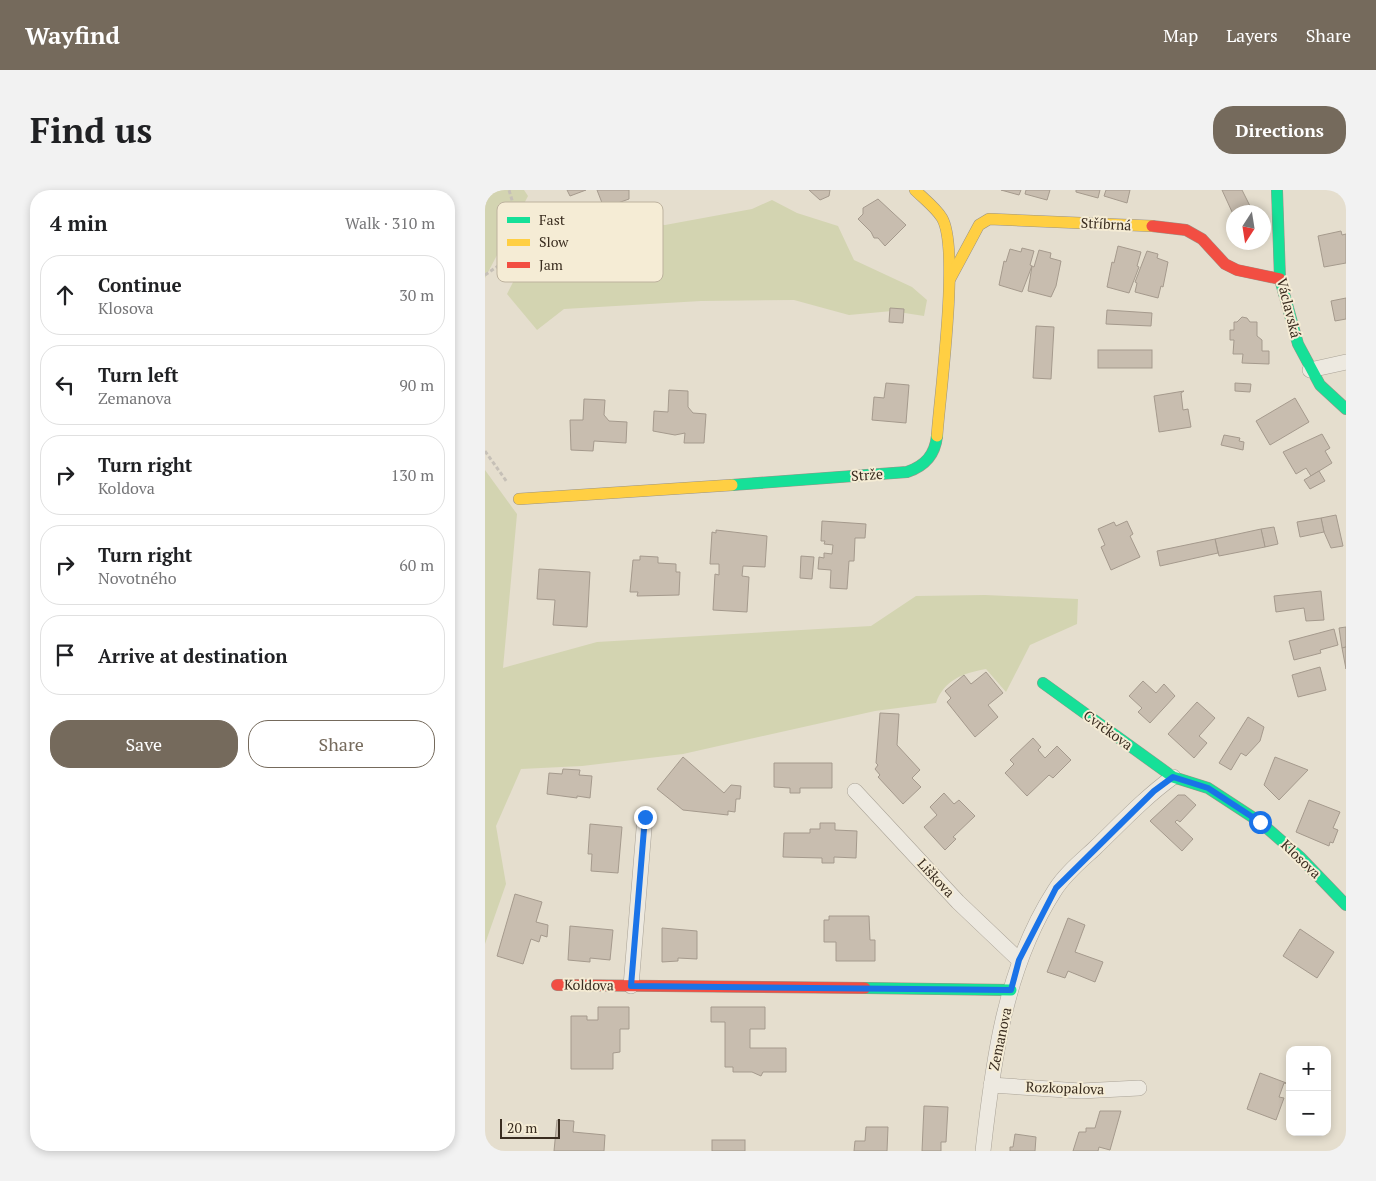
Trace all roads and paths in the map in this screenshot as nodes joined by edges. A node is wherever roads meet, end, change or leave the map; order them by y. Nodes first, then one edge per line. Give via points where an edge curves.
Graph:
1 (509, 190) edge
2 (915, 190) edge
3 (1277, 190) edge
4 (513, 202) edge
5 (497, 267) edge
6 (485, 275) edge
7 (950, 279) junction
8 (1280, 279) junction
9 (1346, 362) edge
10 (1309, 370) junction
11 (1346, 409) edge
12 (485, 451) edge
13 (519, 499) joint
14 (1043, 683) dead end
15 (1173, 777) junction
16 (855, 791) dead end
17 (645, 817) dead end
18 (1346, 905) edge
19 (1019, 960) junction
20 (557, 985) dead end
21 (631, 986) junction
22 (1011, 990) junction
23 (991, 1084) junction
24 (1139, 1088) dead end
25 (983, 1151) edge

1 - 4 path
2 - 7 street, Strže via 942,218
3 - 8 street, Václavská
5 - 6 path
7 - 8 street, Stříbrná via 979,225 989,219 1005,218 1186,230 1202,239 1225,264 1237,270
7 - 13 street, Strže via 936,447 931,457 914,470
8 - 10 street, Václavská via 1298,344
9 - 10 street
10 - 11 street, Václavská via 1320,386
12 - 13 path
14 - 15 street, Cvrčkova
15 - 18 street, Klosova via 1208,788 1260,822 1300,857
15 - 19 street, Zemanova via 1154,791 1056,888
16 - 19 street, Liškova via 958,902
17 - 21 street
19 - 22 street, Zemanova
20 - 21 street, Koldova
21 - 22 street, Koldova
22 - 23 street, Zemanova via 997,1042
23 - 24 street, Rozkopalova via 1081,1091
23 - 25 street, Zemanova

